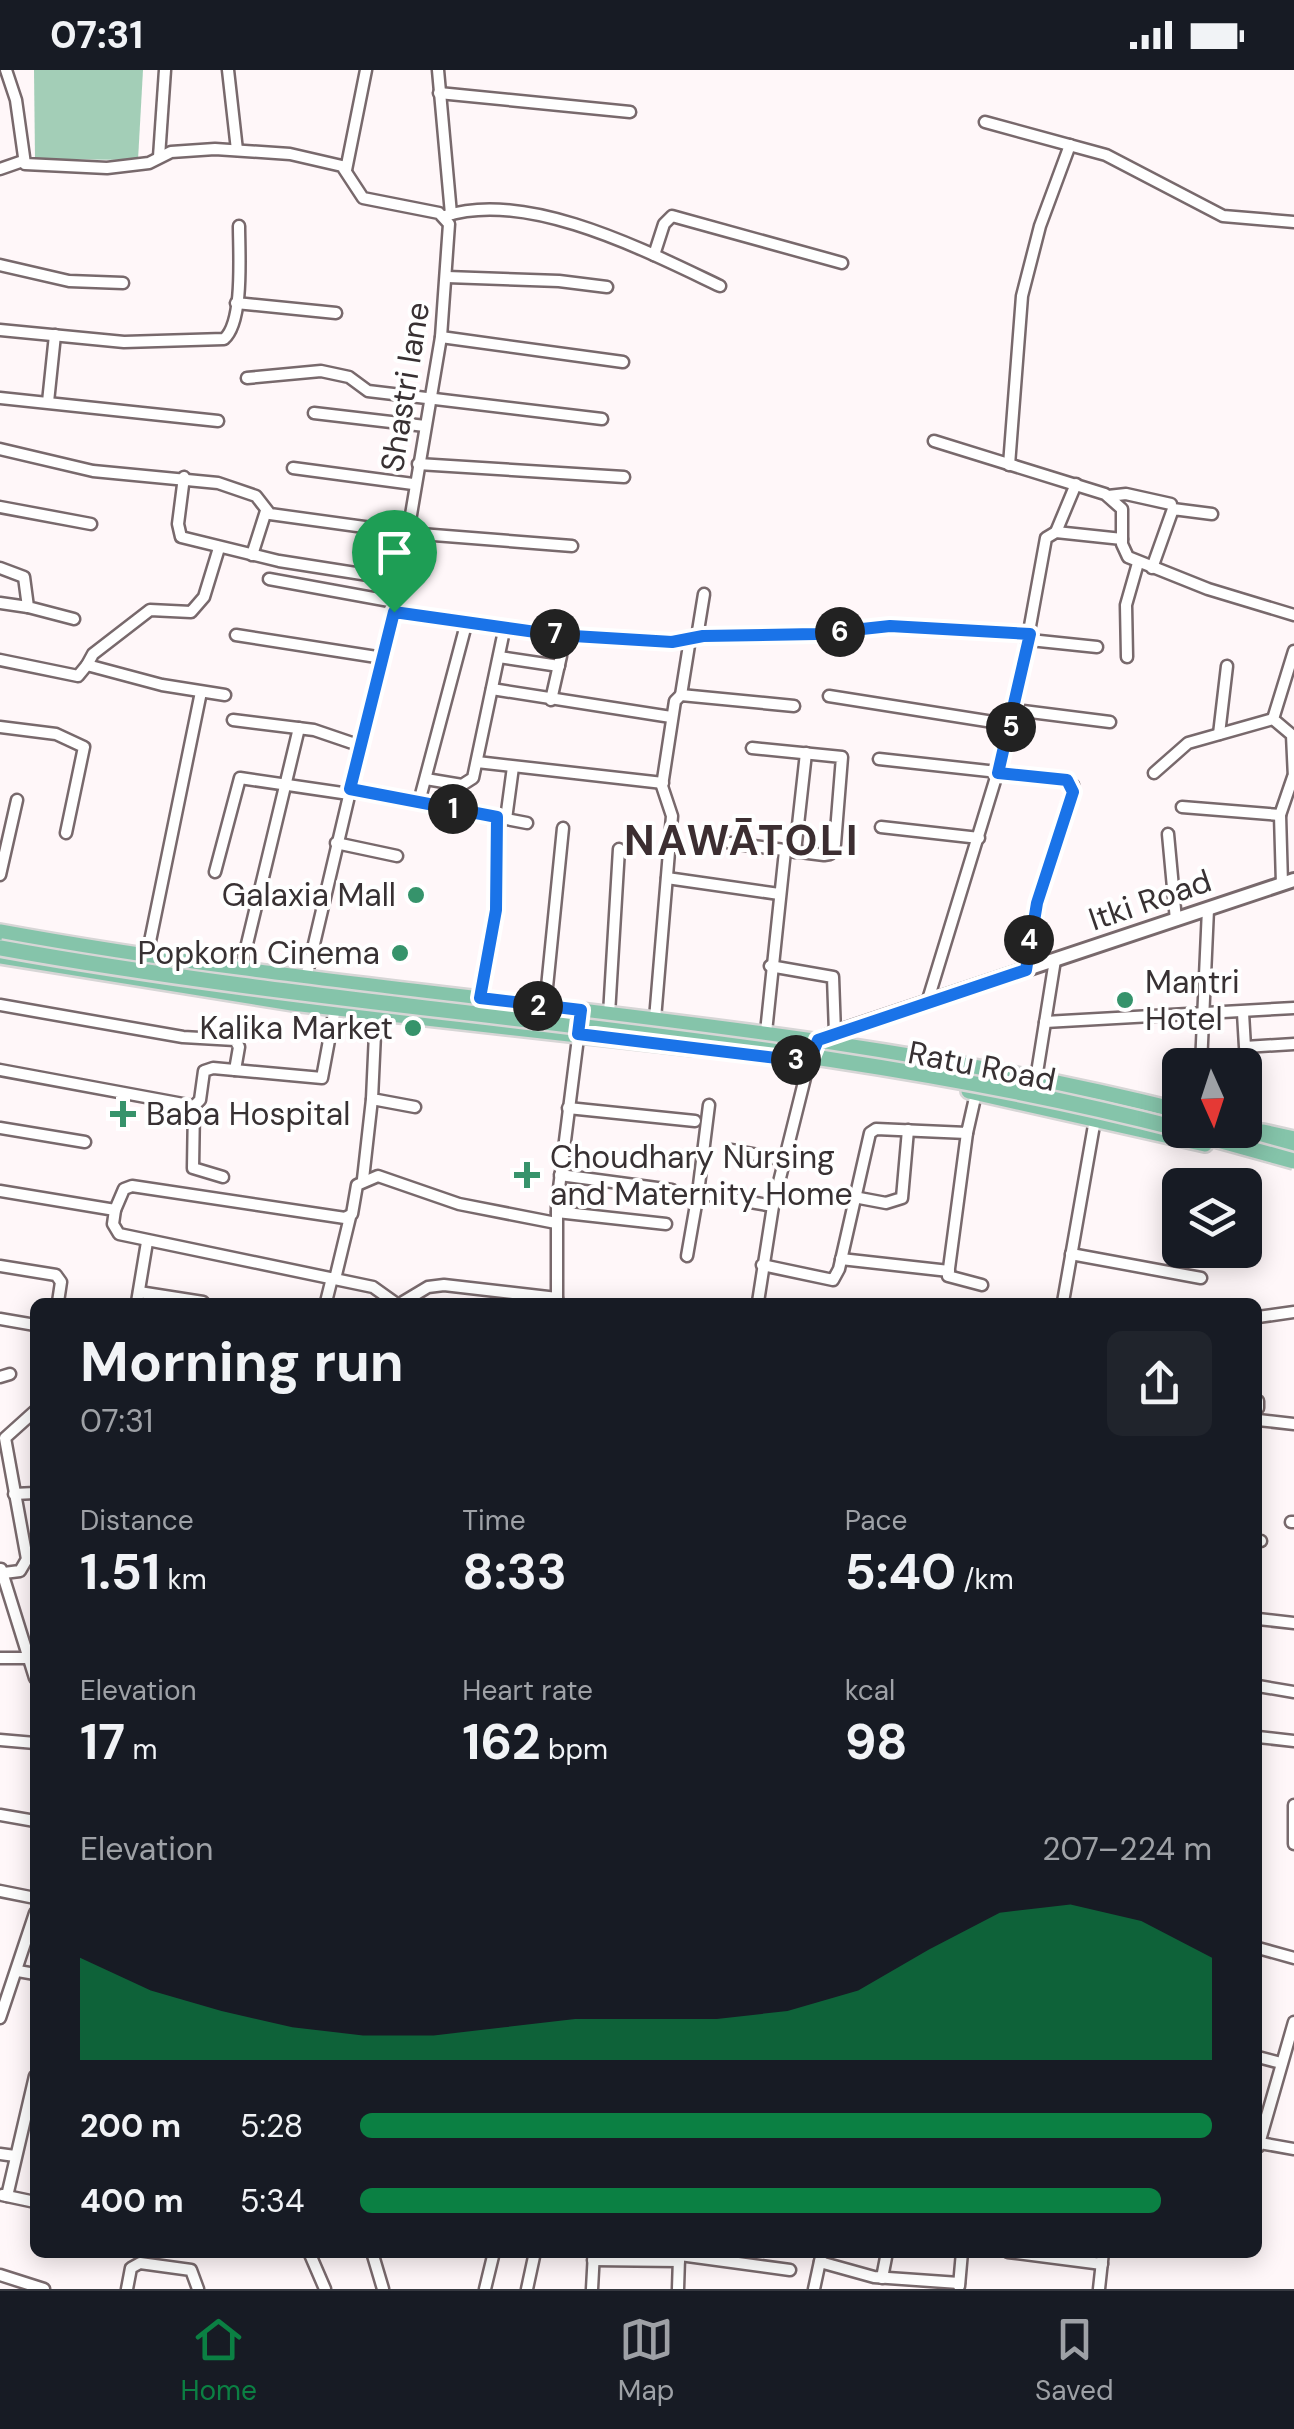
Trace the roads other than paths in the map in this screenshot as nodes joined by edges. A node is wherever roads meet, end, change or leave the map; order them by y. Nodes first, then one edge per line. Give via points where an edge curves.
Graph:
1 (6, 70) edge
2 (165, 70) edge
3 (228, 70) edge
4 (366, 70) edge
5 (438, 70) edge
6 (440, 93) junction
7 (630, 112) dead end
8 (986, 122) dead end
9 (1070, 145) junction
10 (238, 150) junction
11 (159, 157) junction
12 (23, 161) junction
13 (0, 169) edge
14 (346, 170) junction
15 (446, 215) junction
16 (1294, 222) edge
17 (239, 226) dead end
18 (654, 255) junction
19 (842, 262) dead end
20 (0, 265) edge
21 (447, 277) junction
22 (123, 283) dead end
23 (720, 286) dead end
24 (607, 288) dead end
25 (236, 303) junction
26 (336, 313) dead end
27 (0, 330) edge
28 (54, 335) junction
29 (440, 337) junction
30 (623, 362) dead end
31 (247, 378) dead end
32 (430, 396) junction
33 (0, 398) edge
34 (48, 402) junction
35 (314, 414) dead end
36 (602, 419) dead end
37 (218, 421) dead end
38 (425, 426) junction
39 (934, 440) dead end
40 (0, 449) edge
41 (418, 464) junction
42 (1009, 465) junction
43 (293, 468) dead end
44 (184, 477) junction
45 (624, 477) dead end
46 (414, 484) junction
47 (1076, 484) junction
48 (1108, 496) junction
49 (1171, 504) dead end
50 (0, 507) edge
51 (266, 510) junction
52 (1212, 514) dead end
53 (91, 524) dead end
54 (1056, 532) junction
55 (408, 533) junction
56 (1122, 540) junction
57 (572, 546) dead end
58 (219, 548) junction
59 (252, 556) junction
60 (1138, 563) junction
61 (0, 568) edge
62 (1152, 568) junction
63 (269, 580) dead end
64 (400, 580) junction
65 (704, 594) dead end
66 (0, 603) edge
67 (28, 607) junction
68 (394, 607) junction
69 (1294, 615) edge
70 (74, 620) dead end
71 (467, 621) junction
72 (505, 626) junction
73 (236, 635) dead end
74 (557, 635) junction
75 (1030, 637) junction
76 (694, 638) junction
77 (1097, 647) dead end
78 (1294, 651) edge
79 (499, 657) junction
80 (1127, 657) dead end
81 (383, 658) junction
82 (0, 660) edge
83 (88, 665) junction
84 (558, 666) junction
85 (1226, 666) dead end
86 (492, 689) junction
87 (201, 692) junction
88 (225, 695) dead end
89 (681, 695) junction
90 (829, 696) dead end
91 (551, 700) junction
92 (794, 706) dead end
93 (1016, 710) junction
94 (1294, 716) edge
95 (671, 718) junction
96 (1273, 719) junction
97 (233, 720) dead end
98 (1110, 722) dead end
99 (1012, 725) junction
100 (0, 727) edge
101 (299, 728) junction
102 (1282, 728) junction
103 (1219, 734) junction
104 (361, 746) junction
105 (752, 748) dead end
106 (806, 753) junction
107 (880, 760) dead end
108 (478, 762) junction
109 (513, 766) junction
110 (998, 773) junction
111 (1154, 773) dead end
112 (1294, 777) edge
113 (426, 779) junction
114 (288, 782) junction
115 (663, 783) junction
116 (349, 792) junction
117 (17, 800) dead end
118 (420, 802) junction
119 (1182, 807) dead end
120 (1280, 815) junction
121 (502, 818) junction
122 (527, 823) dead end
123 (881, 827) dead end
124 (563, 828) dead end
125 (66, 832) dead end
126 (1168, 834) dead end
127 (978, 838) junction
128 (336, 843) junction
129 (730, 843) dead end
130 (619, 849) dead end
131 (790, 852) junction
132 (397, 856) dead end
133 (216, 872) dead end
134 (0, 875) edge
135 (667, 878) junction
136 (1288, 882) edge
137 (779, 894) junction
138 (1208, 909) junction
139 (1176, 920) junction
140 (0, 935) edge
141 (0, 952) edge
142 (147, 956) junction
143 (1055, 960) junction
144 (770, 966) junction
145 (241, 969) junction
146 (1026, 970) junction
147 (306, 978) junction
148 (480, 998) junction
149 (927, 1003) junction
150 (0, 1005) edge
151 (545, 1006) junction
152 (334, 1008) junction
153 (1294, 1008) edge
154 (581, 1010) junction
155 (376, 1012) junction
156 (1242, 1013) junction
157 (610, 1014) junction
158 (1203, 1017) junction
159 (655, 1019) junction
160 (1045, 1022) junction
161 (766, 1032) junction
162 (835, 1033) junction
163 (578, 1034) junction
164 (818, 1040) junction
165 (1294, 1044) edge
166 (1202, 1048) edge
167 (809, 1062) junction
168 (982, 1067) junction
169 (0, 1070) edge
170 (235, 1070) junction
171 (1036, 1079) junction
172 (1100, 1091) junction
173 (976, 1092) junction
174 (372, 1099) junction
175 (709, 1105) dead end
176 (194, 1106) junction
177 (1162, 1106) edge
178 (415, 1107) dead end
179 (568, 1108) junction
180 (1162, 1116) edge
181 (1094, 1117) junction
182 (695, 1121) dead end
183 (1162, 1126) edge
184 (0, 1128) edge
185 (908, 1130) junction
186 (1162, 1130) edge
187 (1262, 1131) edge
188 (967, 1133) junction
189 (1294, 1139) edge
190 (85, 1142) dead end
191 (1262, 1142) edge
192 (1239, 1148) edge
193 (1241, 1148) edge
194 (732, 1150) dead end
195 (1294, 1151) edge
196 (785, 1160) junction
197 (1294, 1164) edge
198 (560, 1174) junction
199 (223, 1178) dead end
200 (363, 1179) junction
201 (672, 1190) dead end
202 (0, 1191) edge
203 (698, 1193) junction
204 (854, 1197) junction
205 (773, 1206) junction
206 (115, 1210) junction
207 (350, 1218) junction
208 (556, 1218) junction
209 (666, 1224) dead end
210 (147, 1242) junction
211 (1071, 1254) junction
212 (687, 1256) dead end
213 (842, 1258) junction
214 (762, 1264) junction
215 (0, 1266) edge
216 (949, 1271) junction
217 (334, 1278) junction
218 (1201, 1278) dead end
219 (982, 1285) dead end
220 (138, 1297) edge
221 (59, 1298) edge
222 (327, 1298) edge
223 (389, 1298) edge
224 (410, 1298) edge
225 (542, 1298) edge
226 (557, 1298) edge
227 (758, 1298) edge
228 (1064, 1298) edge
229 (1294, 1312) edge
230 (1262, 1316) edge
231 (0, 1319) edge
232 (30, 1324) edge
233 (30, 1416) edge
234 (1262, 1420) edge
235 (1294, 1424) edge
236 (30, 1493) edge
237 (14, 1494) junction
238 (2, 1570) edge
239 (30, 1570) edge
240 (20, 1571) junction
241 (1262, 1619) edge
242 (1294, 1623) edge
243 (29, 1642) edge
244 (0, 1658) edge
245 (28, 1658) junction
246 (30, 1664) edge
247 (1262, 1687) edge
248 (1294, 1692) edge
249 (1262, 1738) edge
250 (0, 1740) edge
251 (1294, 1742) edge
252 (30, 1743) edge
253 (1294, 1805) edge
254 (0, 1815) edge
255 (30, 1820) edge
256 (1294, 1844) edge
257 (0, 1891) edge
258 (30, 1897) edge
259 (30, 1929) edge
260 (1262, 1949) edge
261 (1294, 1958) edge
262 (18, 1971) junction
263 (30, 1973) edge
264 (0, 2018) edge
265 (1294, 2022) edge
266 (1291, 2039) edge
267 (1262, 2058) edge
268 (1282, 2063) junction
269 (30, 2113) edge
270 (1262, 2134) edge
271 (1262, 2145) edge
272 (1294, 2149) edge
273 (0, 2154) edge
274 (15, 2156) junction
275 (3, 2195) edge
276 (30, 2201) edge
277 (312, 2258) edge
278 (374, 2258) edge
279 (493, 2258) edge
280 (534, 2258) edge
281 (593, 2258) edge
282 (680, 2258) edge
283 (696, 2258) edge
284 (821, 2258) edge
285 (886, 2258) edge
286 (961, 2258) edge
287 (1102, 2258) edge
288 (790, 2270) dead end
289 (0, 2275) edge
290 (882, 2278) junction
291 (24, 2286) edge
292 (959, 2286) edge
293 (44, 2289) edge
294 (127, 2289) edge
295 (198, 2289) edge
296 (325, 2289) edge
297 (383, 2289) edge
298 (485, 2289) edge
299 (527, 2289) edge
300 (592, 2289) edge
301 (678, 2289) edge
302 (814, 2289) edge
303 (1099, 2289) edge

1 - 12 street
2 - 11 street
3 - 10 street
4 - 14 street
5 - 6 street, Shastri lane
6 - 7 street
6 - 15 street, Shastri lane
8 - 9 street
9 - 16 street via 1120,161 1211,212
9 - 42 street via 1022,296
10 - 11 street via 179,150
10 - 14 street via 316,158
11 - 12 street via 107,168
12 - 13 street
14 - 15 street via 363,198
15 - 18 street via 485,209 546,218
15 - 21 street, Shastri lane
17 - 25 street
18 - 19 street via 672,216
18 - 23 street
20 - 22 street via 69,281
21 - 24 street
21 - 29 street, Shastri lane
25 - 26 street
25 - 28 street via 232,331 224,339 124,342
27 - 28 street
28 - 34 street
29 - 30 street
29 - 32 street, Shastri lane
31 - 32 street via 322,372 348,376 368,391
32 - 36 street
32 - 38 street, Shastri lane
33 - 34 street
34 - 37 street
35 - 38 street
38 - 41 street, Shastri lane
39 - 42 street
40 - 44 street via 94,471
41 - 45 street
41 - 46 street, Shastri lane
42 - 47 street
43 - 46 street
44 - 51 street via 247,492
44 - 58 street via 178,533
46 - 55 street, Shastri lane
47 - 48 street
47 - 54 street
48 - 49 street
48 - 56 street via 1122,509
50 - 53 street
51 - 55 street
51 - 59 street
52 - 62 street via 1168,512
54 - 56 street
54 - 75 street via 1046,538
55 - 57 street
55 - 64 street, Shastri lane
56 - 60 street
58 - 59 street
58 - 83 street via 204,597 192,612 150,610
59 - 64 street
60 - 62 street
60 - 80 street via 1126,605
61 - 67 street via 24,576
62 - 69 street
63 - 68 street
64 - 68 street, Shastri lane
65 - 76 street
66 - 67 street
67 - 70 street
68 - 71 street
68 - 81 street, Shastri lane
71 - 72 street
71 - 113 street
72 - 74 street
72 - 79 street
73 - 81 street
74 - 76 street
74 - 84 street
75 - 76 street via 890,626
75 - 77 street
75 - 93 street
76 - 89 street
78 - 96 street
79 - 84 street
79 - 86 street
81 - 104 street, Shastri lane
82 - 83 street via 78,676
83 - 87 street
84 - 91 street
85 - 103 street
86 - 91 street
86 - 108 street
87 - 88 street
87 - 142 street
89 - 92 street
89 - 95 street
90 - 99 street
91 - 95 street
93 - 98 street
93 - 99 street
94 - 102 street
95 - 115 street
96 - 102 street
96 - 103 street
97 - 101 street
99 - 110 street
100 - 125 street via 56,734 84,748
101 - 104 street
101 - 114 street
102 - 112 street via 1292,735
103 - 111 street via 1183,745
104 - 116 street, Shastri lane
105 - 106 street
106 - 131 street
106 - 131 street via 842,757 833,850
107 - 110 street
108 - 109 street
108 - 113 street via 466,785
109 - 115 street
109 - 121 street
110 - 127 street
110 - 146 street via 1073,785 1037,903
112 - 120 street
113 - 118 street
114 - 116 street
114 - 133 street via 240,778
114 - 145 street
115 - 135 street via 672,808
116 - 118 street
116 - 128 street, Shastri lane
117 - 134 street
118 - 121 street
119 - 120 street
120 - 136 street
121 - 122 street
121 - 148 street via 496,910
123 - 127 street
124 - 151 street
126 - 139 street
127 - 149 street
128 - 132 street
128 - 147 street, Shastri lane
129 - 131 street
130 - 157 street
131 - 137 street
135 - 137 street
135 - 159 street
136 - 138 street, Itki Road
137 - 144 street
138 - 139 street, Itki Road
138 - 158 street
139 - 143 street, Itki Road
140 - 142 main road, Ratu Road
140 - 180 main road, bridge via 183,970 796,1043
141 - 152 main road, Ratu Road
141 - 183 main road, bridge via 795,1052
142 - 145 main road, Ratu Road
143 - 146 street, Itki Road
143 - 160 street
144 - 161 street
144 - 162 street via 832,977
145 - 147 main road, Ratu Road
146 - 149 street, Itki Road
147 - 148 main road, Ratu Road
148 - 151 main road, Ratu Road
149 - 162 street, Itki Road
150 - 170 street via 235,1040
151 - 154 main road, Ratu Road
152 - 155 main road, Ratu Road
152 - 170 street via 322,1078
153 - 156 street
154 - 157 main road, Ratu Road
154 - 163 street
155 - 163 main road, Ratu Road
155 - 174 street
156 - 158 street
156 - 165 street via 1244,1047
157 - 159 main road, Ratu Road
158 - 160 street
158 - 166 street
159 - 161 main road, Ratu Road
160 - 171 street
161 - 164 main road, Ratu Road
162 - 164 street, Itki Road
163 - 167 main road, Ratu Road
163 - 179 street
164 - 167 street
164 - 168 main road, Ratu Road
167 - 173 main road, Ratu Road
167 - 196 street
168 - 171 main road, Ratu Road
168 - 173 street
169 - 176 street
170 - 176 street via 204,1072
171 - 172 main road, Ratu Road
172 - 177 main road, Ratu Road
172 - 181 street
173 - 181 main road, Ratu Road
173 - 188 street
174 - 178 street
174 - 200 street
175 - 203 street
176 - 199 street via 192,1168
179 - 182 street
179 - 198 street
181 - 186 main road, Ratu Road
181 - 211 street
184 - 190 street
185 - 188 street
185 - 204 street via 870,1133
185 - 204 street via 902,1198 886,1204
187 - 189 main road
188 - 216 street
191 - 195 main road
192 - 197 main road, Ratu Road
193 - 197 main road, bridge
194 - 196 street
196 - 205 street
198 - 201 street
198 - 208 street
200 - 207 street
200 - 208 street via 389,1177 460,1204
202 - 206 street
203 - 205 street
203 - 212 street
204 - 213 street
205 - 214 street
206 - 207 street via 132,1186
206 - 210 street via 116,1232
207 - 217 street
208 - 209 street
208 - 226 street
210 - 217 street
210 - 220 street
211 - 218 street
211 - 228 street
213 - 214 street via 836,1276 827,1280
213 - 216 street
214 - 227 street
215 - 221 street via 56,1275
216 - 219 street via 953,1279
217 - 222 street
217 - 223 street via 374,1286
224 - 225 street via 444,1285
229 - 230 street
231 - 232 street
233 - 237 street via 5,1438
234 - 235 street
236 - 237 street
237 - 240 street via 27,1560
238 - 240 street
238 - 243 street
239 - 240 street
241 - 242 street
243 - 245 street
244 - 245 street
245 - 246 street
247 - 248 street
249 - 251 street
250 - 252 street
253 - 256 street
254 - 255 street
257 - 258 street
259 - 262 street
260 - 261 street
262 - 263 street
262 - 264 street
265 - 266 street
266 - 268 street
267 - 268 street
268 - 270 street
269 - 274 street
271 - 272 street
273 - 274 street
274 - 275 street
275 - 276 street
277 - 296 street
278 - 297 street
279 - 298 street
280 - 299 street
281 - 300 street
282 - 301 street
283 - 288 street
284 - 290 street
284 - 302 street
285 - 290 street
286 - 292 street
287 - 303 street
289 - 291 street
290 - 292 street
291 - 293 street
294 - 295 street via 130,2268 140,2263 192,2270

